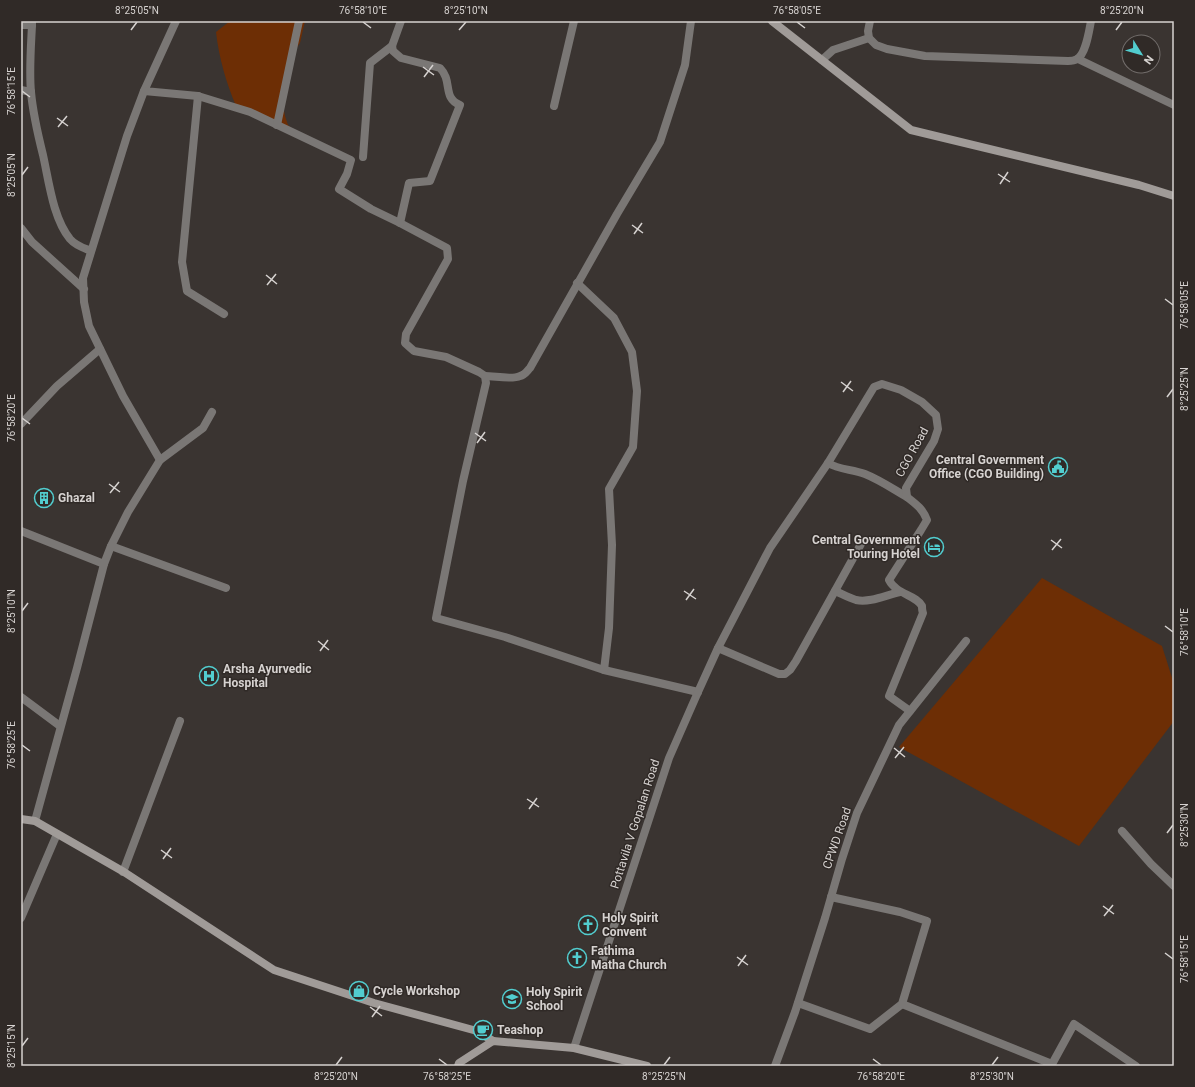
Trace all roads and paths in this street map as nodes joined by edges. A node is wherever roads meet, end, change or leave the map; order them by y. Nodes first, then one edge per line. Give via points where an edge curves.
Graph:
1 (176, 21) edge
2 (299, 21) edge
3 (401, 21) edge
4 (574, 21) edge
5 (691, 21) edge
6 (772, 21) edge
7 (870, 21) edge
8 (1091, 21) edge
9 (32, 23) edge
10 (21, 25) edge
11 (869, 38) junction
12 (392, 46) junction
13 (1078, 59) junction
14 (822, 60) junction
15 (21, 90) edge
16 (144, 91) junction
17 (31, 92) junction
18 (198, 96) junction
19 (1174, 105) edge
20 (554, 106) dead end
21 (277, 125) junction
22 (363, 157) dead end
23 (1174, 196) edge
24 (400, 223) junction
25 (21, 228) edge
26 (92, 251) junction
27 (578, 283) junction
28 (84, 289) junction
29 (224, 314) dead end
30 (100, 350) junction
31 (485, 376) junction
32 (874, 387) joint
33 (212, 412) dead end
34 (21, 424) edge
35 (160, 460) junction
36 (828, 463) junction
37 (907, 497) junction
38 (21, 531) edge
39 (862, 544) dead end
40 (111, 546) junction
41 (104, 564) junction
42 (226, 588) dead end
43 (835, 591) junction
44 (900, 592) junction
45 (966, 641) dead end
46 (718, 648) junction
47 (604, 670) junction
48 (698, 692) junction
49 (21, 697) edge
50 (910, 711) junction
51 (180, 721) dead end
52 (60, 726) junction
53 (21, 819) edge
54 (35, 822) junction
55 (1122, 831) dead end
56 (58, 834) junction
57 (124, 872) junction
58 (1174, 886) edge
59 (831, 897) junction
60 (21, 918) edge
61 (798, 1003) junction
62 (902, 1004) junction
63 (493, 1041) junction
64 (574, 1048) junction
65 (1052, 1065) edge
66 (458, 1066) edge
67 (647, 1066) edge
68 (775, 1066) edge
69 (1136, 1066) edge

1 - 16 street
2 - 21 street
3 - 12 street
4 - 20 street
5 - 27 street via 685,65 660,142
6 - 14 street
7 - 11 street
8 - 13 street via 1083,52
9 - 10 street
9 - 17 street
11 - 13 street via 876,45 888,49 926,56 1068,61
11 - 14 street via 833,50
12 - 22 street via 370,63
12 - 24 street via 393,51 401,58 440,68 447,79 451,100 460,105 430,181 409,183
13 - 19 street
14 - 23 street via 911,130 1139,185
15 - 17 street
16 - 18 street
16 - 26 street via 127,136
17 - 26 street via 57,214 71,240
18 - 21 street via 250,112
18 - 29 street via 182,262 187,291
21 - 24 street via 351,160 339,189 371,210
24 - 31 street via 447,248 448,259 406,334 405,343 414,351 446,357
25 - 28 street via 32,242
26 - 28 street via 83,278
27 - 31 street via 525,374 514,378
27 - 47 street via 614,318 632,352 637,391 633,447 609,489 612,545 609,628
28 - 30 street via 89,326
30 - 34 street via 57,386
30 - 35 street
31 - 47 street via 486,383 463,481 436,618 505,637
32 - 36 street, Pottavila V Gopalan Road
32 - 37 street, CGO Road via 882,384 901,390 922,402 936,415 938,429 934,441 906,488
33 - 35 street via 203,428
35 - 40 street via 128,512
36 - 37 street via 835,468 879,480
36 - 46 street, Pottavila V Gopalan Road via 770,548
37 - 44 street, CGO Road via 925,513 927,520 889,580
38 - 41 street
39 - 43 street
40 - 41 street
40 - 42 street
41 - 52 street
43 - 44 street via 862,601
43 - 46 street via 796,661 786,674 779,674
44 - 50 street, CGO Road via 918,602 923,613 889,696
45 - 50 street, CPWD Road
46 - 48 street, Pottavila V Gopalan Road
47 - 48 street
48 - 64 street, Pottavila V Gopalan Road via 669,758
49 - 52 street
50 - 59 street, CPWD Road via 899,725 857,813
51 - 57 street
52 - 54 street
53 - 54 street
54 - 56 street
55 - 58 street
56 - 57 street
56 - 60 street
57 - 63 street via 274,970 374,1003 477,1032
59 - 61 street, CPWD Road
59 - 62 street via 900,912 927,921
61 - 62 street via 870,1029
61 - 68 street, CPWD Road
62 - 65 street
63 - 64 street
63 - 66 street
64 - 67 street
65 - 69 street via 1074,1024

